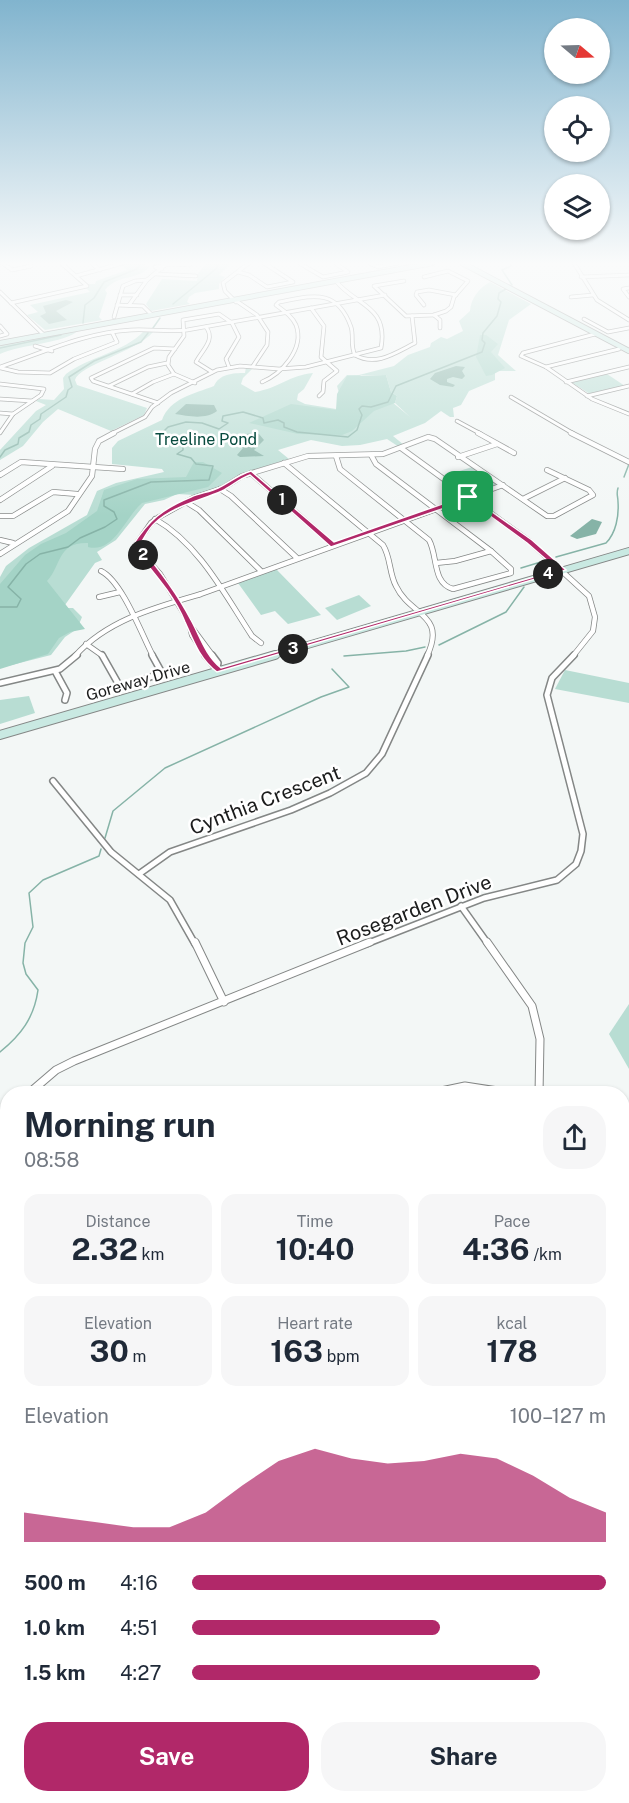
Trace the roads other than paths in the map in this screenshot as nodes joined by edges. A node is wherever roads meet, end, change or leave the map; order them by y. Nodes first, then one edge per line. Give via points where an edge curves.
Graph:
1 (39, 347) edge
2 (62, 347) edge
3 (104, 347) edge
4 (206, 347) edge
5 (233, 347) edge
6 (264, 347) edge
7 (296, 347) edge
8 (323, 347) edge
9 (351, 347) edge
10 (380, 347) edge
11 (409, 347) edge
12 (547, 347) edge
13 (175, 349) joint
14 (626, 350) edge
15 (52, 351) junction
16 (355, 355) junction
17 (326, 362) junction
18 (167, 363) junction
19 (253, 366) junction
20 (0, 367) edge
21 (229, 367) junction
22 (546, 367) junction
23 (629, 367) edge
24 (283, 369) junction
25 (212, 372) junction
26 (174, 374) junction
27 (262, 382) dead end
28 (566, 382) junction
29 (195, 383) junction
30 (0, 384) edge
31 (109, 386) junction
32 (629, 386) edge
33 (132, 394) junction
34 (319, 396) dead end
35 (587, 396) junction
36 (511, 397) dead end
37 (0, 399) edge
38 (33, 401) junction
39 (158, 403) junction
40 (0, 413) edge
41 (13, 414) junction
42 (629, 414) edge
43 (457, 421) dead end
44 (0, 433) edge
45 (497, 444) junction
46 (401, 448) junction
47 (514, 453) dead end
48 (371, 455) junction
49 (336, 456) junction
50 (458, 457) junction
51 (629, 462) edge
52 (284, 463) junction
53 (52, 465) junction
54 (94, 467) junction
55 (123, 469) dead end
56 (547, 470) dead end
57 (251, 473) junction
58 (0, 475) edge
59 (566, 478) junction
60 (502, 485) junction
61 (220, 489) junction
62 (77, 494) junction
63 (468, 497) junction
64 (0, 500) edge
65 (523, 500) junction
66 (186, 502) junction
67 (435, 509) junction
68 (0, 516) edge
69 (155, 519) junction
70 (404, 520) junction
71 (369, 533) junction
72 (0, 540) edge
73 (14, 543) junction
74 (333, 545) junction
75 (491, 551) junction
76 (629, 551) edge
77 (0, 554) edge
78 (297, 558) junction
79 (436, 563) junction
80 (101, 570) dead end
81 (563, 570) junction
82 (261, 571) junction
83 (219, 587) junction
84 (120, 592) junction
85 (99, 597) dead end
86 (176, 601) junction
87 (418, 612) junction
88 (133, 617) junction
89 (261, 643) dead end
90 (86, 644) junction
91 (218, 669) junction
92 (55, 671) junction
93 (0, 683) edge
94 (65, 700) dead end
95 (0, 735) edge
96 (53, 781) dead end
97 (139, 874) junction
98 (461, 906) junction
99 (224, 1002) junction
100 (37, 1086) edge
101 (539, 1086) edge

1 - 15 street
2 - 15 street
3 - 20 street via 50,373
4 - 25 street via 196,362
5 - 21 street via 226,359
6 - 19 street
7 - 24 street
8 - 17 street via 321,356
9 - 16 street
10 - 16 street
11 - 16 street via 370,362
12 - 22 street via 520,355
13 - 18 street
13 - 31 street via 153,348 91,378
14 - 22 street
15 - 20 street
16 - 17 street
17 - 24 street
17 - 34 street via 336,371 324,381
18 - 26 street
18 - 31 street via 153,365
19 - 21 street
19 - 24 street
21 - 25 street
22 - 28 street
23 - 28 street
24 - 27 street via 278,376
25 - 29 street
26 - 29 street
26 - 33 street
28 - 35 street
29 - 39 street
30 - 38 street via 43,387 43,394
31 - 33 street
32 - 35 street
33 - 39 street
35 - 42 street
36 - 51 street
37 - 38 street
38 - 41 street
39 - 54 street via 143,418 101,439
40 - 41 street
41 - 44 street
43 - 45 street
45 - 47 street
45 - 50 street
46 - 48 street
46 - 50 street via 430,437
46 - 63 street, Rosegarden Drive
48 - 49 street
48 - 67 street via 376,464
49 - 52 street via 311,456
49 - 70 street via 340,469
50 - 60 street
52 - 57 street
52 - 71 street
53 - 54 street
53 - 58 street via 21,462
53 - 64 street
54 - 55 street
54 - 62 street via 91,478
56 - 59 street
57 - 61 street
57 - 74 street
59 - 65 street
59 - 65 street via 593,495 551,516
60 - 63 street
60 - 65 street
61 - 66 street
61 - 78 street
62 - 68 street via 51,493 13,516
62 - 73 street via 66,514
63 - 67 street
63 - 81 street, Rosegarden Drive
66 - 69 street
66 - 82 street
67 - 70 street
67 - 75 street
69 - 83 street via 165,524 204,565
69 - 86 street via 135,546 160,574
70 - 71 street
70 - 79 street via 432,543
71 - 74 street
71 - 87 street via 387,550 396,587
72 - 73 street
73 - 77 street
74 - 78 street
75 - 79 street
75 - 79 street via 511,573 453,589 441,582
76 - 81 main road, Goreway Drive
78 - 82 street
80 - 84 street
81 - 87 main road, Goreway Drive
81 - 98 street, Rosegarden Drive via 589,596 595,616 587,641 552,678 547,695 584,834 582,853 570,871 553,883
82 - 83 street
83 - 86 street
83 - 89 street
84 - 85 street
84 - 88 street
86 - 88 street
86 - 91 street via 193,629 192,635
87 - 91 main road, Goreway Drive
87 - 97 street, Cynthia Crescent via 433,630 434,641 375,766 320,797 170,852
88 - 90 street
88 - 90 street via 161,670 160,675 119,685 101,653
90 - 92 street via 70,662
91 - 95 main road, Goreway Drive
92 - 93 street
92 - 94 street via 67,693
96 - 97 street via 111,852
97 - 99 street via 170,900
98 - 99 street, Rosegarden Drive
98 - 101 street via 532,1006 540,1039
99 - 100 street, Rosegarden Drive via 74,1061

